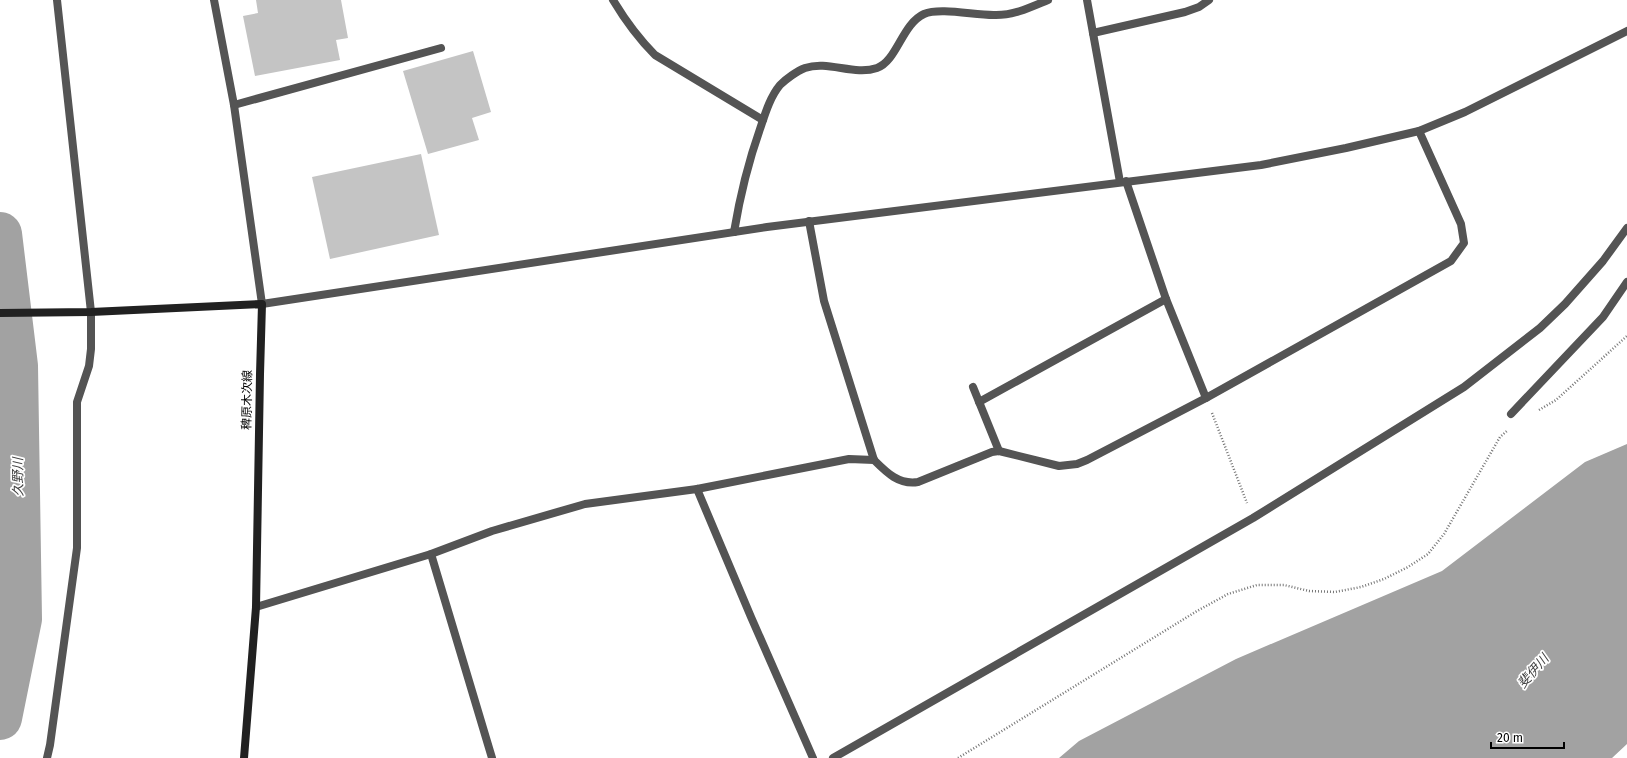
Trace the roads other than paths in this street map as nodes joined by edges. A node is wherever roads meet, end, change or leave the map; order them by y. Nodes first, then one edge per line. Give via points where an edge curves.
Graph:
1 (57, 0) edge
2 (214, 0) edge
3 (613, 0) edge
4 (1048, 0) edge
5 (1087, 0) edge
6 (1209, 0) edge
7 (1627, 30) edge
8 (1093, 33) junction
9 (441, 48) dead end
10 (234, 105) junction
11 (763, 120) junction
12 (1419, 131) junction
13 (1123, 182) junction
14 (809, 221) junction
15 (1627, 228) edge
16 (734, 232) junction
17 (1627, 282) edge
18 (1166, 299) junction
19 (262, 304) junction
20 (91, 312) junction
21 (0, 314) edge
22 (973, 387) dead end
23 (1206, 398) junction
24 (979, 402) junction
25 (1511, 414) dead end
26 (998, 452) junction
27 (874, 460) junction
28 (697, 489) junction
29 (431, 554) junction
30 (256, 607) junction
31 (47, 758) edge
32 (244, 758) edge
33 (492, 758) edge
34 (813, 758) edge
35 (833, 758) edge

1 - 20 street
2 - 10 street
3 - 11 street via 630,26 655,55
4 - 11 street via 1010,14 996,16 936,12 925,14 916,19 882,66 865,70 817,66 804,68 781,85 773,96
5 - 8 street
6 - 8 street via 1185,12
7 - 12 street via 1465,112
8 - 13 street
9 - 10 street
10 - 19 street
11 - 16 street via 746,170
12 - 13 street via 1261,165
12 - 23 street via 1461,224 1464,243 1451,261
13 - 14 street
13 - 18 street
14 - 16 street
14 - 27 street via 824,301
15 - 35 street via 1603,261 1565,304 1540,328 1464,387 1254,518
16 - 19 street
17 - 25 street via 1603,317
18 - 23 street
18 - 24 street
19 - 20 main road
19 - 30 main road, 稗原木次線
20 - 21 main road
20 - 31 street via 89,366 77,402 78,548
22 - 24 street
23 - 26 street via 1077,464 1050,465
24 - 26 street
26 - 27 street via 985,454 911,483 894,478
27 - 28 street via 849,459
28 - 29 street via 585,504 492,531
28 - 34 street
29 - 30 street
29 - 33 street
30 - 32 main road, 稗原木次線

